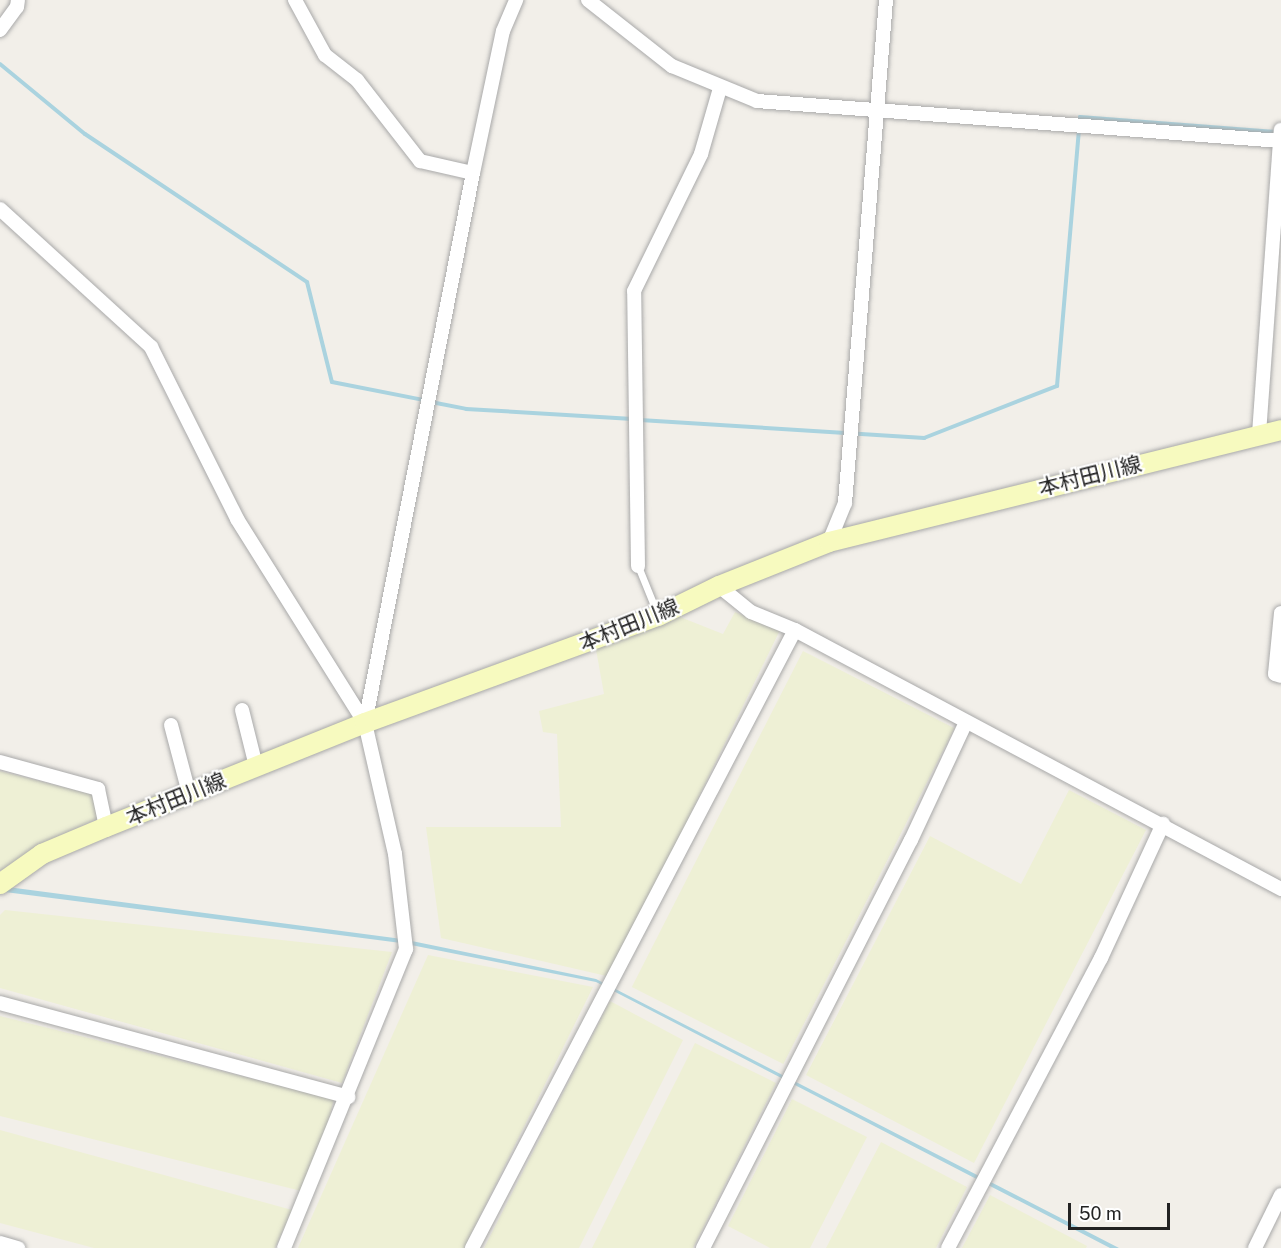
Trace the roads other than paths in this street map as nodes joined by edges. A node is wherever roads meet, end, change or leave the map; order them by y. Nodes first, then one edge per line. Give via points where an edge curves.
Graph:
1 (18, 0) edge
2 (295, 0) edge
3 (516, 0) edge
4 (588, 0) edge
5 (886, 0) edge
6 (0, 30) edge
7 (720, 88) junction
8 (876, 113) junction
9 (1281, 138) edge
10 (473, 173) junction
11 (0, 209) edge
12 (1281, 430) edge
13 (1259, 434) junction
14 (829, 542) junction
15 (638, 566) joint
16 (719, 586) junction
17 (1281, 612) edge
18 (658, 616) junction
19 (795, 630) junction
20 (1281, 676) edge
21 (242, 710) dead end
22 (966, 722) junction
23 (365, 723) junction
24 (171, 725) dead end
25 (0, 762) edge
26 (256, 766) junction
27 (189, 793) junction
28 (1163, 824) junction
29 (106, 827) junction
30 (0, 884) edge
31 (1281, 889) edge
32 (0, 1003) edge
33 (349, 1097) junction
34 (1281, 1195) edge
35 (0, 1243) edge
36 (18, 1248) edge
37 (284, 1248) edge
38 (472, 1248) edge
39 (704, 1248) edge
40 (948, 1248) edge
41 (1255, 1248) edge

1 - 6 street via 18,7
2 - 10 street via 325,55 357,81 420,161
3 - 10 street via 503,31
4 - 7 street via 672,66
5 - 8 street
7 - 8 street via 757,101
7 - 15 street via 701,154 634,291
8 - 9 street
8 - 14 street via 845,503
9 - 13 street
10 - 23 street
11 - 23 street via 151,347 237,519
12 - 13 main road, 本村田川線
13 - 14 main road, 本村田川線
14 - 16 main road, 本村田川線
15 - 18 lane
16 - 18 main road, 本村田川線
16 - 19 street via 751,612
17 - 20 street via 1275,674
18 - 23 main road, 本村田川線
19 - 22 street
19 - 38 street
21 - 26 street
22 - 28 street
22 - 39 street via 911,840
23 - 26 main road, 本村田川線
23 - 33 street via 395,854 406,949
24 - 27 street
25 - 29 street via 98,789
26 - 27 main road, 本村田川線
27 - 29 main road, 本村田川線
28 - 31 street
28 - 40 street via 1101,958
29 - 30 main road, 本村田川線 via 42,854
32 - 33 street
33 - 37 street
34 - 41 street
35 - 36 street

